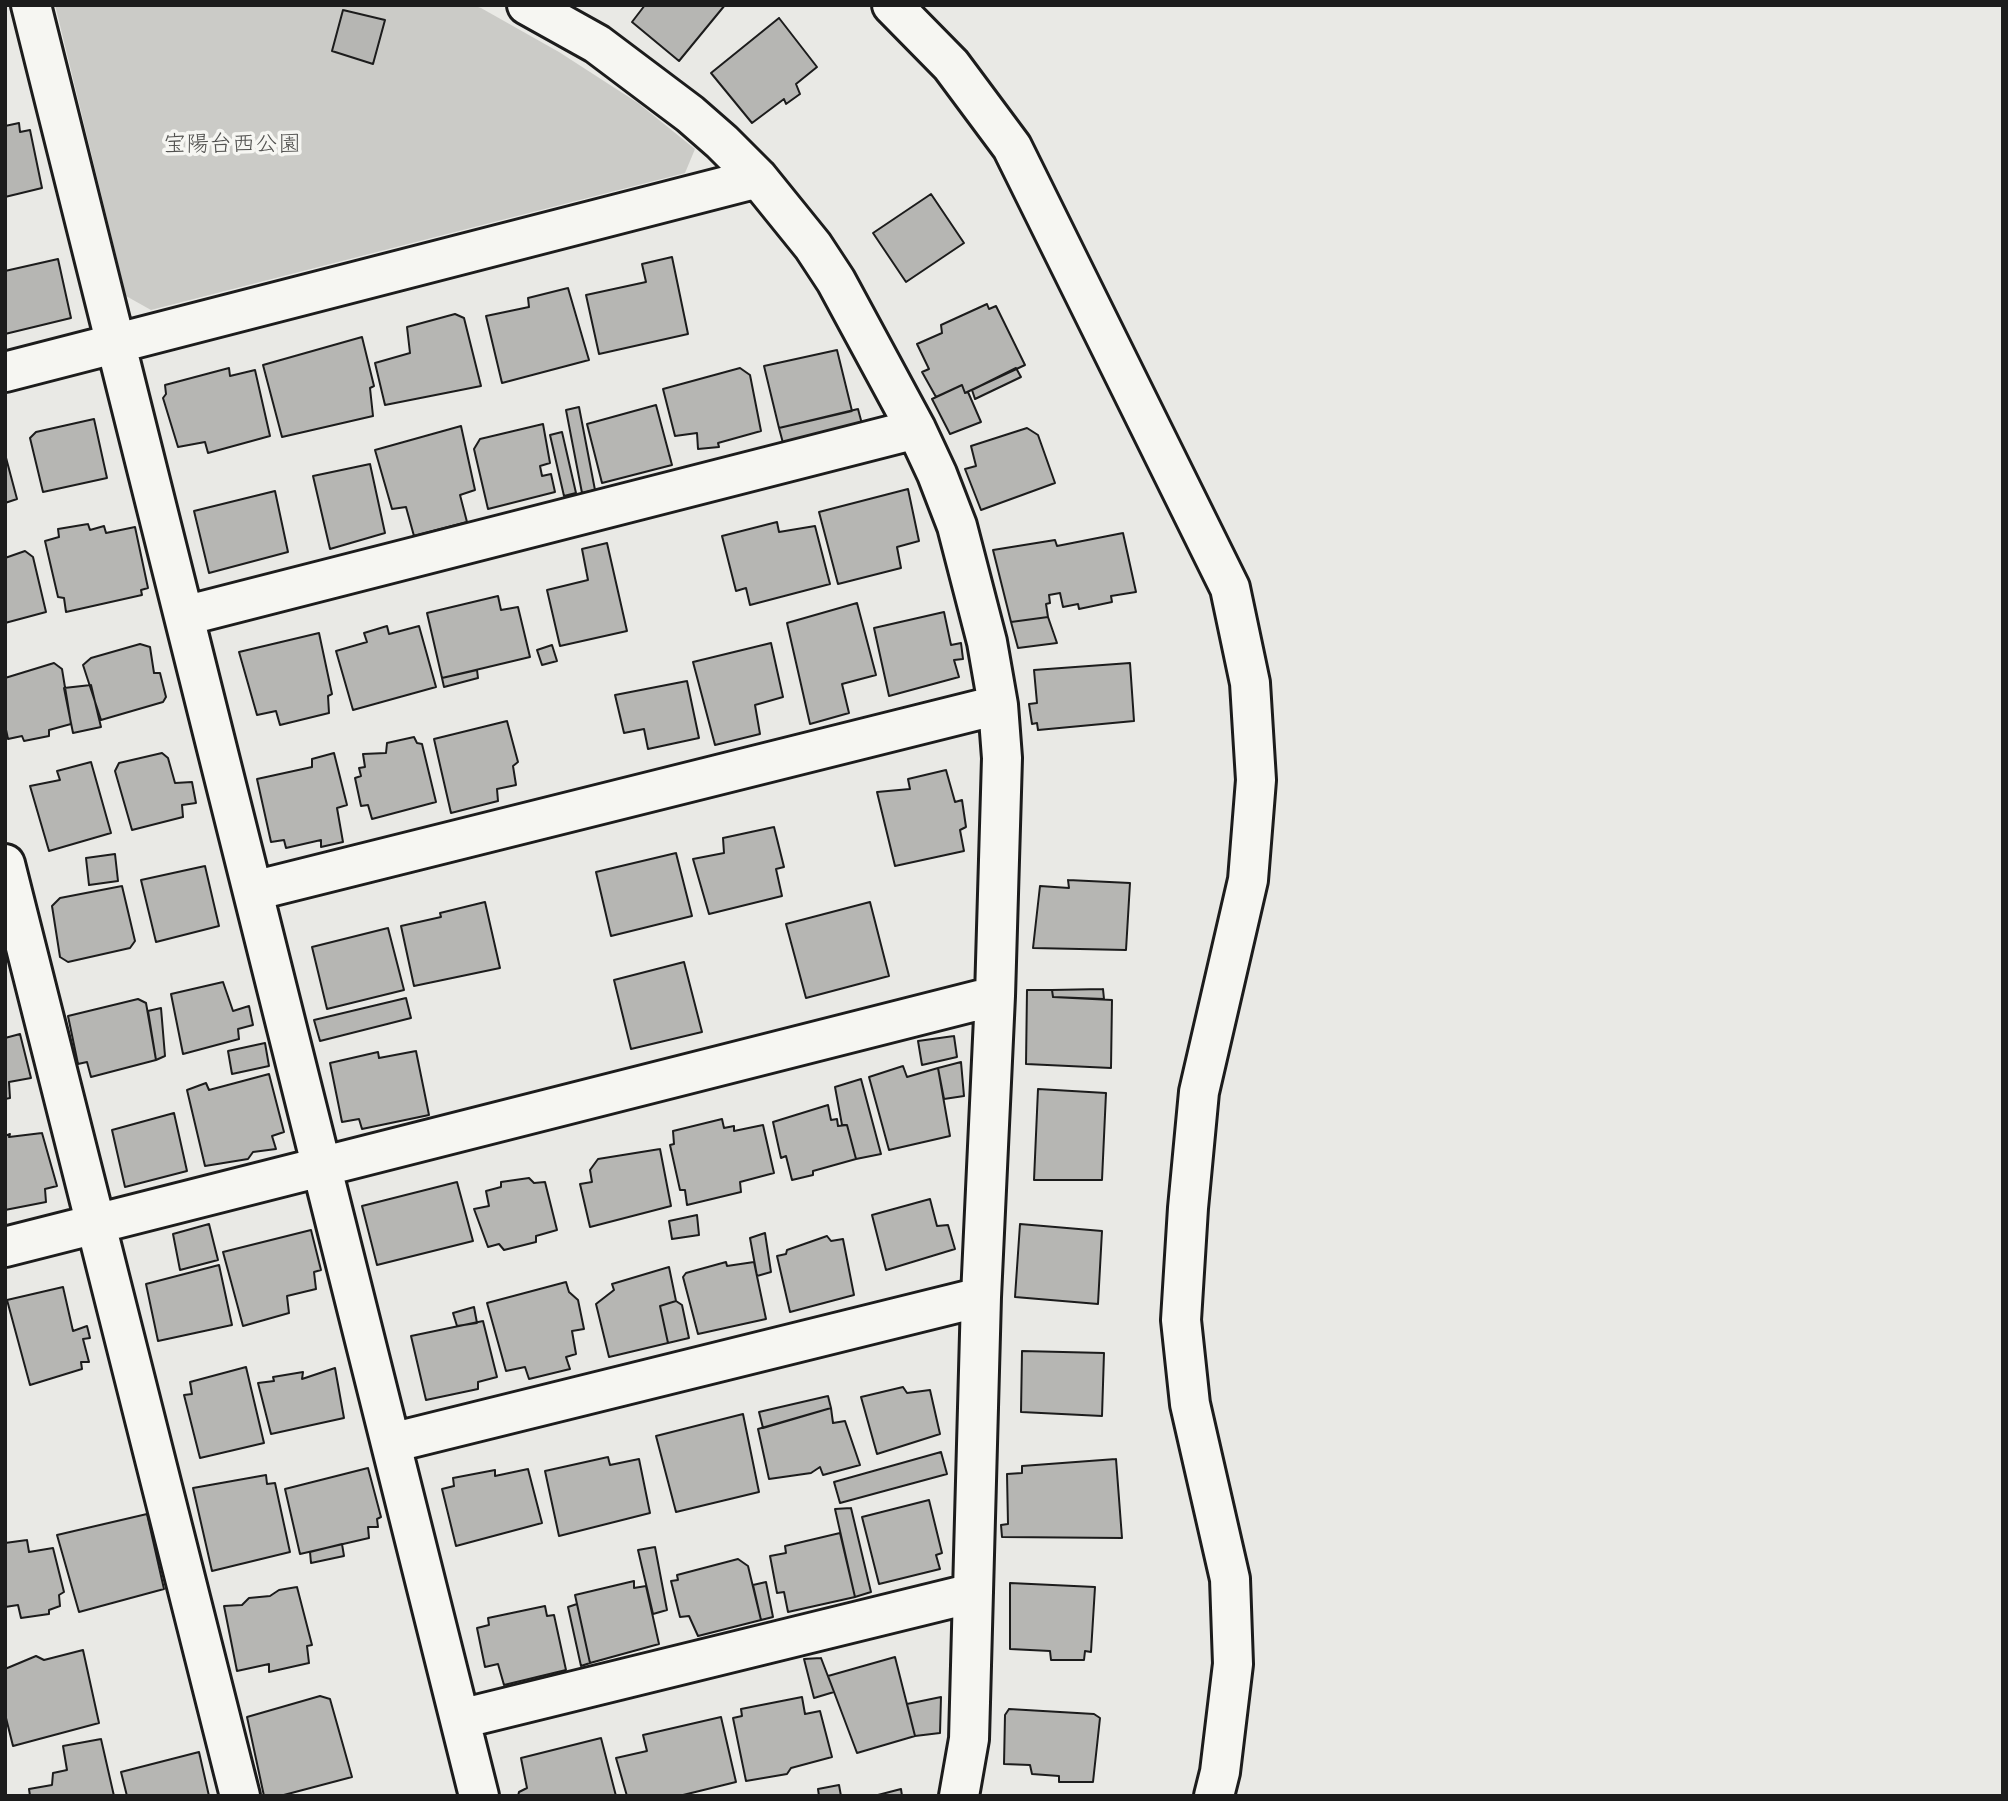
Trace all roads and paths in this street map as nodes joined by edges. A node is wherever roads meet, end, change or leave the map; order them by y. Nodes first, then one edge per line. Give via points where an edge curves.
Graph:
1 (31, 5) edge
2 (527, 5) edge
3 (892, 5) edge
4 (758, 178) junction
5 (116, 343) junction
6 (5, 372) edge
7 (916, 429) junction
8 (184, 617) junction
9 (998, 705) junction
10 (5, 864) edge
11 (253, 891) junction
12 (995, 996) junction
13 (323, 1166) junction
14 (95, 1225) junction
15 (5, 1247) edge
16 (981, 1297) junction
17 (391, 1443) junction
18 (973, 1593) junction
19 (460, 1719) junction
20 (240, 1796) edge
21 (479, 1796) edge
22 (960, 1796) edge
23 (1214, 1796) edge

1 - 5 street
2 - 4 street via 597,44 690,114
3 - 23 street via 951,65 1012,147 1230,588 1250,683 1255,780 1248,880 1199,1092 1181,1320 1190,1404 1230,1579 1233,1664
4 - 5 street
4 - 7 street via 836,281
5 - 6 street
5 - 8 street
7 - 8 street
7 - 9 street via 957,526
8 - 11 street
9 - 11 street
9 - 12 street via 1002,758
10 - 14 street
11 - 13 street
12 - 13 street
12 - 16 street
13 - 14 street
13 - 17 street
14 - 15 street
14 - 20 street
16 - 17 street
16 - 18 street
17 - 19 street
18 - 19 street
18 - 22 street via 969,1739
19 - 21 street

